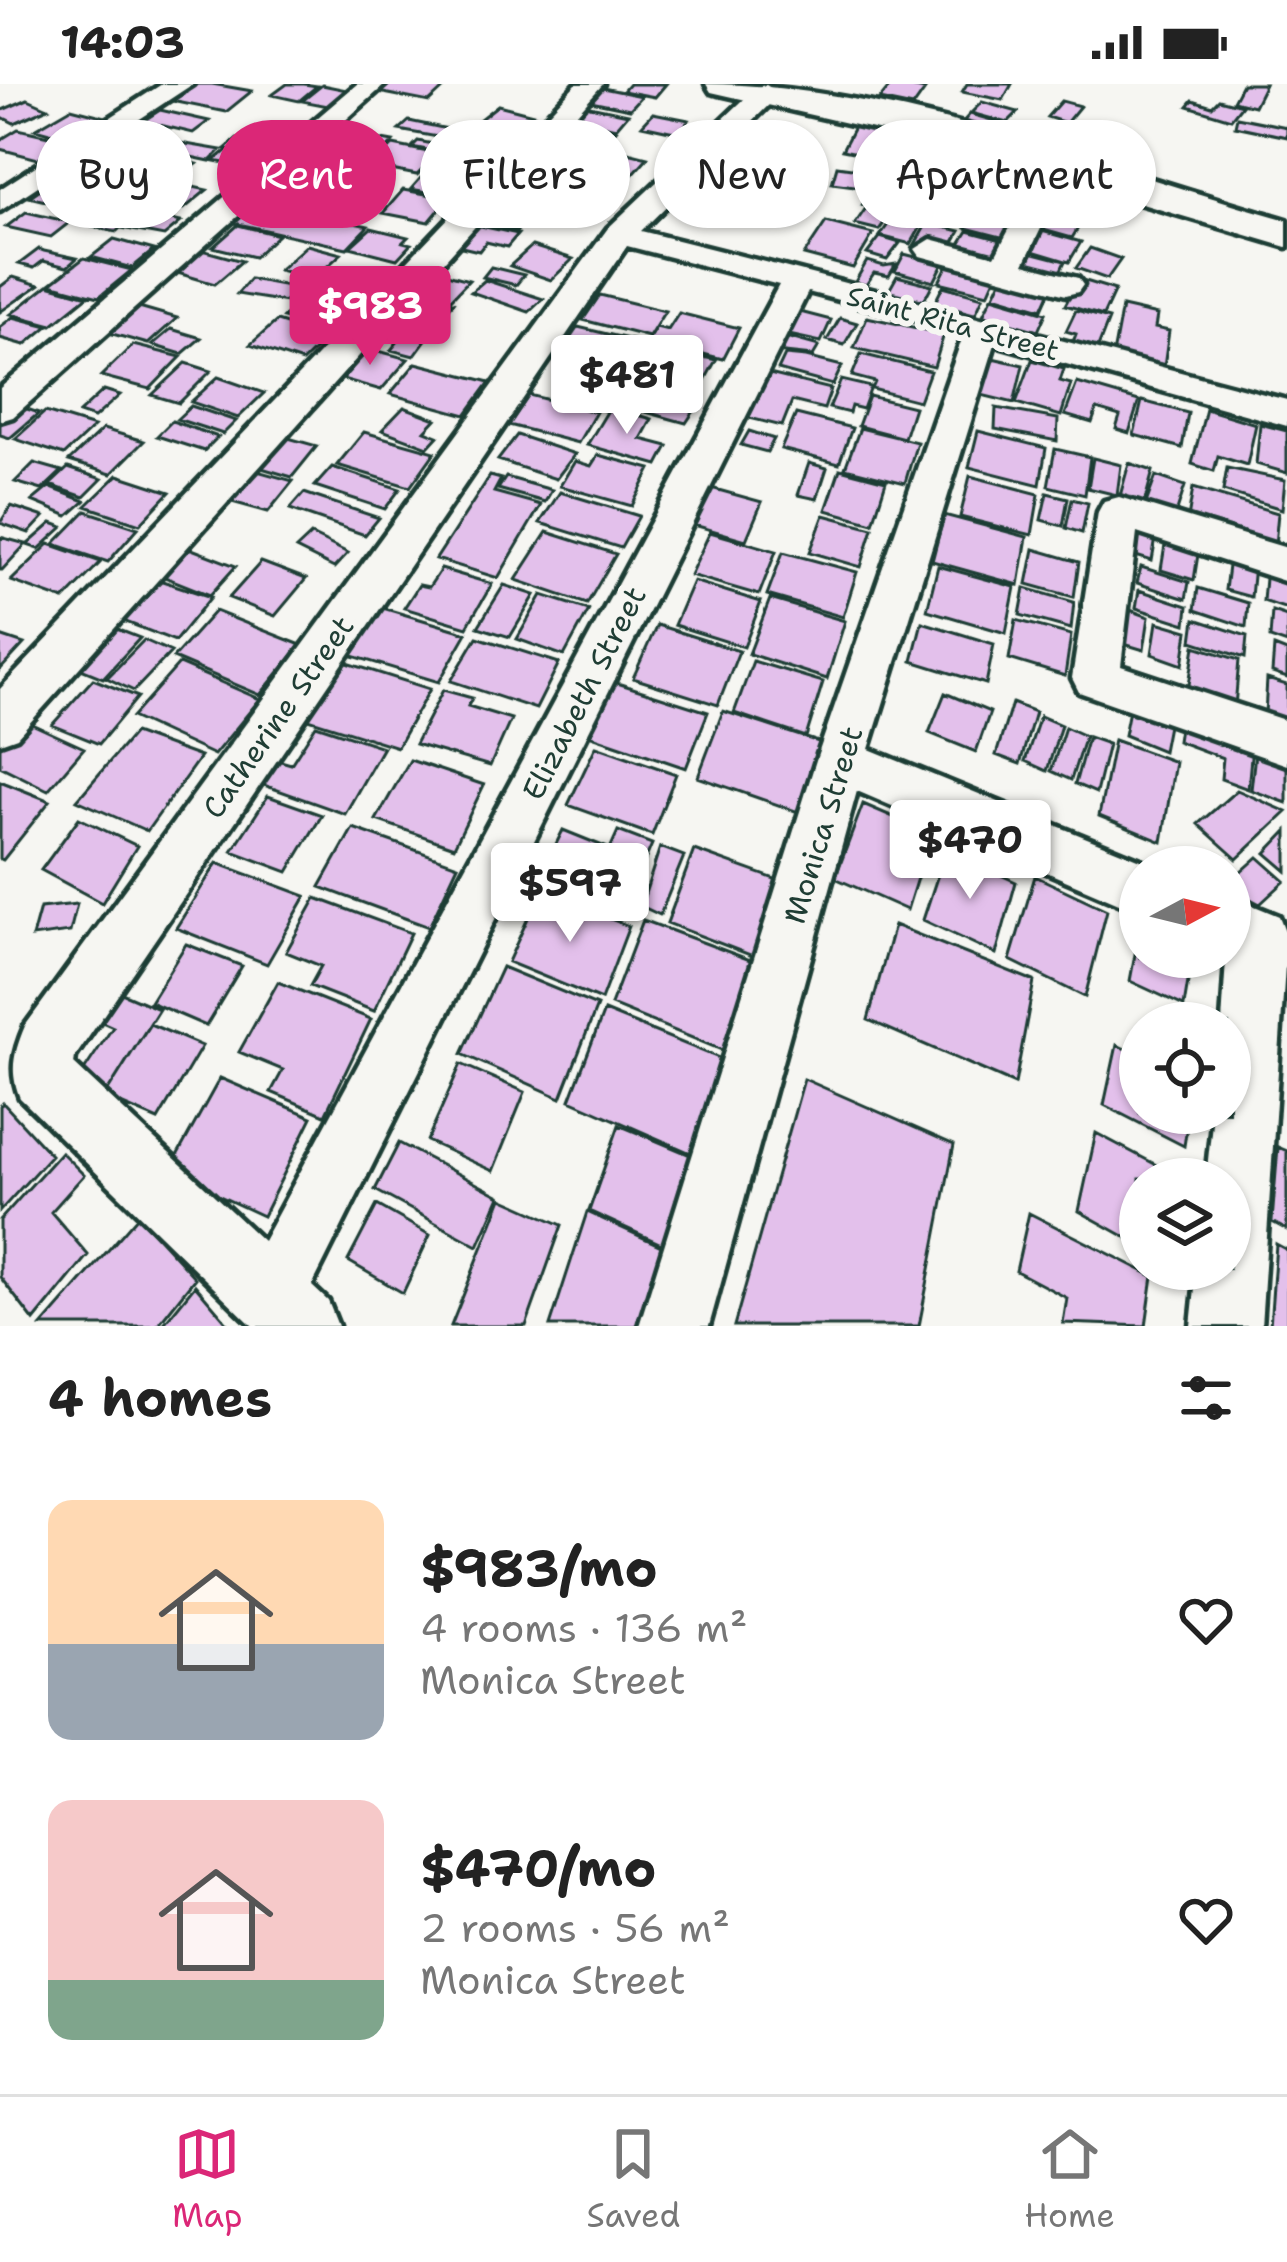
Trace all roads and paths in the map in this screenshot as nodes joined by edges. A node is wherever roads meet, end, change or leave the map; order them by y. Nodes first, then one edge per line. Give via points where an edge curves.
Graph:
1 (180, 84) edge
2 (373, 84) edge
3 (590, 84) edge
4 (745, 88) edge
5 (884, 120) edge
6 (1156, 196) edge
7 (0, 202) edge
8 (1025, 228) edge
9 (1287, 233) edge
10 (619, 235) junction
11 (931, 249) dead end
12 (1005, 269) junction
13 (797, 282) junction
14 (983, 328) junction
15 (1038, 347) junction
16 (0, 408) edge
17 (1287, 412) edge
18 (1287, 566) edge
19 (0, 722) edge
20 (1287, 743) edge
21 (841, 760) junction
22 (1119, 877) edge
23 (1251, 933) edge
24 (287, 1310) edge
25 (674, 1326) edge
26 (1226, 1326) edge

1 - 7 street
2 - 16 street
3 - 19 street
4 - 5 main road
4 - 10 street, Catherine Street
6 - 9 main road
8 - 12 street
10 - 13 street, Saint Rita Street
10 - 24 street, Catherine Street via 40,1065 42,1076
11 - 12 street
12 - 15 street via 1070,277
13 - 14 street, Saint Rita Street
13 - 24 street, Elizabeth Street
14 - 15 street, Saint Rita Street
14 - 21 street, Monica Street
15 - 17 street, Saint Rita Street
18 - 20 street via 1119,512 1096,678
21 - 22 street
21 - 25 street, Monica Street
23 - 26 street via 1259,936

